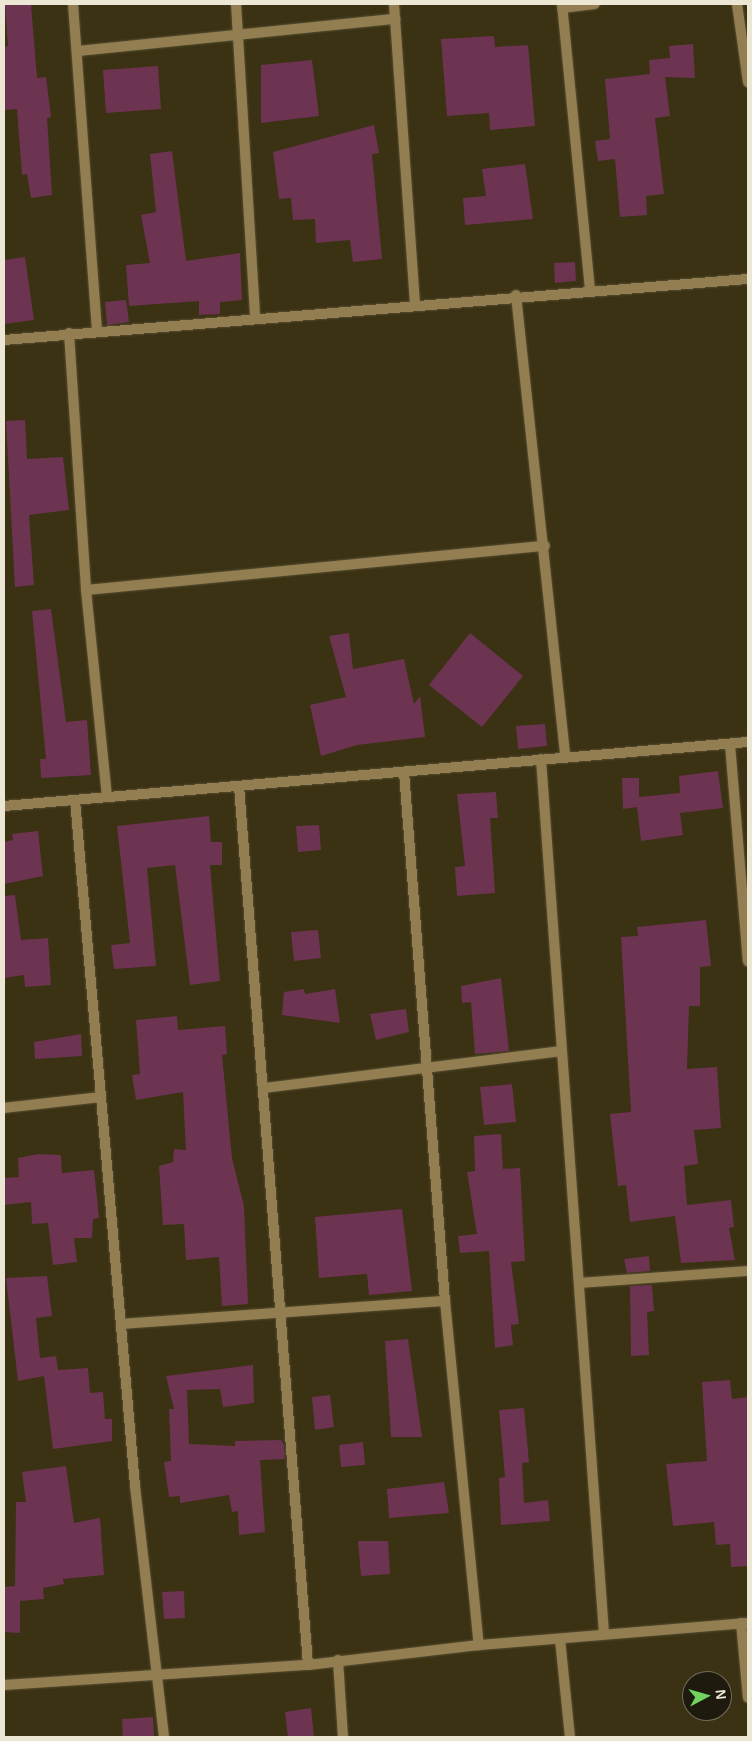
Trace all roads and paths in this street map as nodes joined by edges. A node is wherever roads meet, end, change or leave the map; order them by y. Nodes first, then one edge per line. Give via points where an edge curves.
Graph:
1 (73, 4) edge
2 (236, 4) edge
3 (394, 4) edge
4 (595, 4) edge
5 (738, 4) edge
6 (562, 6) edge
7 (396, 19) junction
8 (238, 35) junction
9 (78, 51) junction
10 (748, 77) edge
11 (748, 279) edge
12 (590, 291) junction
13 (516, 295) junction
14 (415, 305) junction
15 (255, 318) junction
16 (97, 330) junction
17 (68, 333) junction
18 (4, 340) edge
19 (545, 546) junction
20 (86, 590) junction
21 (748, 742) edge
22 (730, 744) junction
23 (565, 757) junction
24 (541, 759) junction
25 (404, 772) junction
26 (239, 786) junction
27 (107, 797) junction
28 (75, 800) junction
29 (4, 806) edge
30 (748, 961) edge
31 (561, 1051) junction
32 (425, 1066) junction
33 (264, 1088) junction
34 (100, 1097) junction
35 (4, 1108) edge
36 (748, 1271) edge
37 (580, 1283) junction
38 (445, 1301) junction
39 (280, 1310) junction
40 (122, 1324) junction
41 (744, 1623) edge
42 (604, 1634) junction
43 (560, 1639) junction
44 (479, 1645) junction
45 (338, 1660) junction
46 (308, 1665) junction
47 (155, 1675) junction
48 (4, 1685) edge
49 (748, 1698) edge
50 (164, 1737) edge
51 (343, 1737) edge
52 (570, 1737) edge

1 - 9 street
2 - 8 street
3 - 7 street
4 - 6 street
5 - 10 street
6 - 12 street
7 - 8 street
7 - 14 street
8 - 9 street
8 - 15 street
9 - 16 street
11 - 12 street
12 - 13 street
13 - 14 street
13 - 19 street
14 - 15 street
15 - 16 street
16 - 17 street
17 - 18 street
17 - 20 street
19 - 20 street
19 - 23 street
20 - 27 street
21 - 22 street
22 - 23 street
22 - 30 street
23 - 24 street
24 - 25 street
24 - 31 street
25 - 26 street
25 - 32 street
26 - 27 street
26 - 33 street
27 - 28 street
28 - 29 street
28 - 34 street
31 - 32 street
31 - 37 street
32 - 33 street
32 - 38 street
33 - 39 street
34 - 35 street
34 - 40 street
36 - 37 street
37 - 42 street
38 - 39 street
38 - 44 street
39 - 40 street
39 - 46 street
40 - 47 street
41 - 42 street
41 - 49 street
42 - 43 street
43 - 44 street
43 - 52 street
44 - 45 street
45 - 46 street
45 - 51 street
46 - 47 street
47 - 48 street
47 - 50 street

